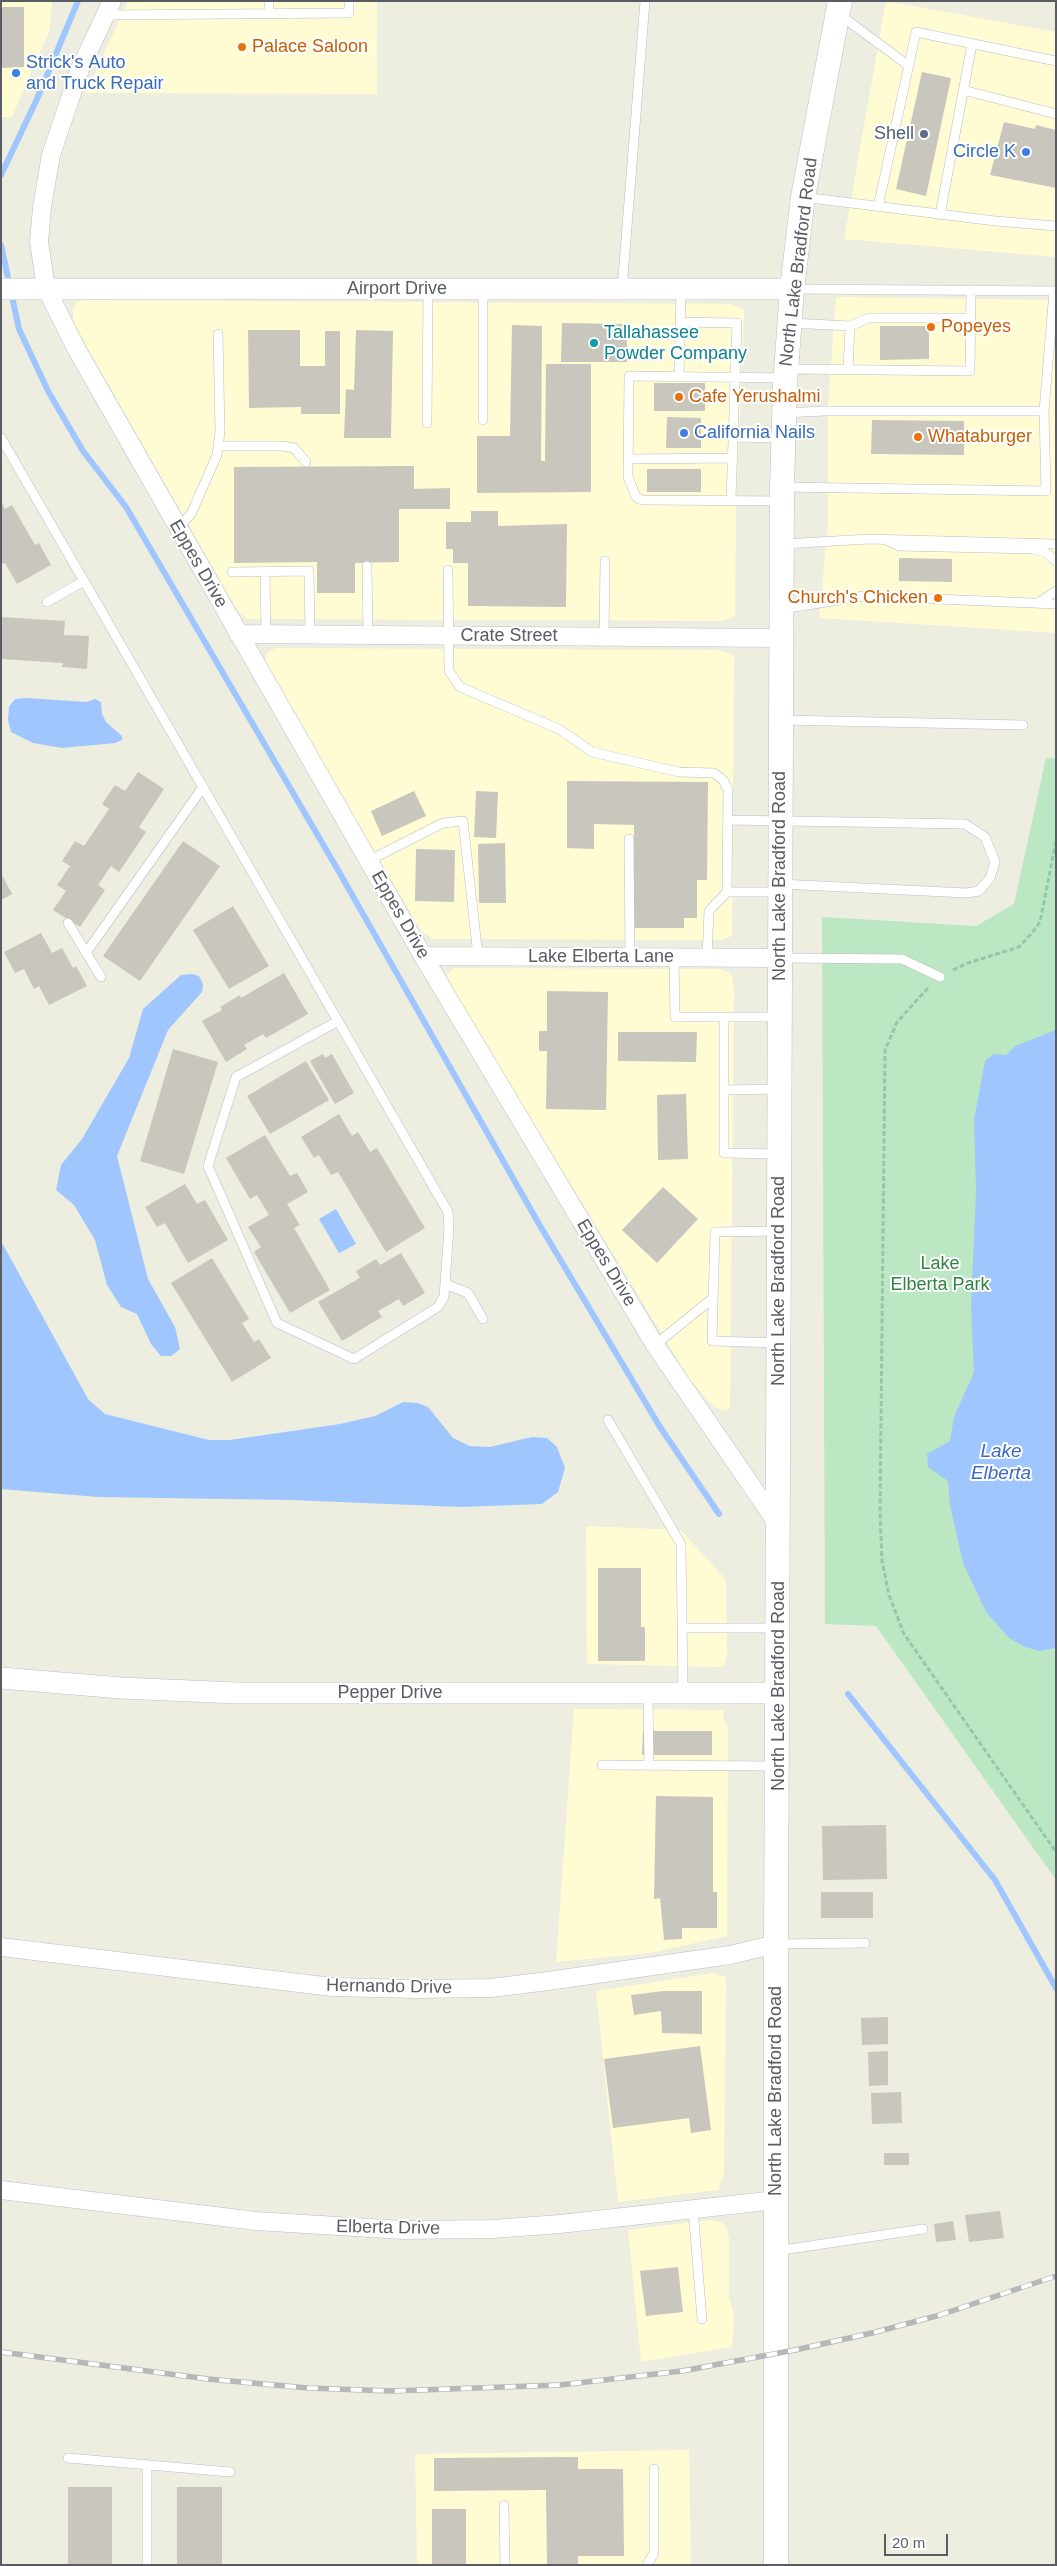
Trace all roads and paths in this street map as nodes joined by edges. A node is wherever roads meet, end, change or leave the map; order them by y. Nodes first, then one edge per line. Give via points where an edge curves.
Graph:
1 (269, 1) edge
2 (349, 1) edge
3 (645, 1) edge
4 (839, 7) edge
5 (109, 8) edge
6 (269, 14) junction
7 (972, 44) junction
8 (1056, 61) edge
9 (909, 66) junction
10 (963, 90) junction
11 (1056, 114) edge
12 (803, 197) junction
13 (878, 207) junction
14 (940, 214) junction
15 (1056, 226) edge
16 (37, 288) junction
17 (1, 289) edge
18 (428, 289) junction
19 (483, 289) junction
20 (622, 289) junction
21 (681, 289) junction
22 (792, 289) junction
23 (971, 290) junction
24 (1055, 291) edge
25 (971, 318) junction
26 (680, 322) junction
27 (790, 323) junction
28 (850, 326) junction
29 (218, 334) dead end
30 (848, 370) junction
31 (786, 374) junction
32 (679, 376) junction
33 (735, 378) junction
34 (1044, 411) junction
35 (785, 413) junction
36 (482, 420) dead end
37 (426, 423) dead end
38 (733, 437) junction
39 (1, 438) edge
40 (784, 438) junction
41 (218, 446) junction
42 (733, 458) junction
43 (628, 459) junction
44 (306, 462) dead end
45 (782, 494) junction
46 (732, 500) junction
47 (178, 528) junction
48 (884, 539) junction
49 (782, 544) junction
50 (1056, 544) edge
51 (604, 561) dead end
52 (1056, 561) edge
53 (368, 566) dead end
54 (448, 570) dead end
55 (232, 572) dead end
56 (265, 572) junction
57 (84, 580) junction
58 (1056, 592) edge
59 (47, 602) dead end
60 (1037, 603) junction
61 (1056, 604) edge
62 (781, 609) junction
63 (238, 634) junction
64 (266, 634) junction
65 (310, 635) junction
66 (368, 635) junction
67 (449, 635) junction
68 (604, 636) junction
69 (781, 638) junction
70 (781, 720) junction
71 (1023, 725) dead end
72 (203, 787) junction
73 (728, 820) junction
74 (780, 821) junction
75 (629, 839) dead end
76 (1056, 841) edge
77 (368, 861) junction
78 (780, 888) junction
79 (727, 892) junction
80 (68, 923) dead end
81 (86, 953) junction
82 (423, 956) junction
83 (478, 956) junction
84 (630, 957) junction
85 (674, 957) junction
86 (707, 957) junction
87 (780, 958) junction
88 (101, 977) dead end
89 (940, 977) junction
90 (724, 1017) junction
91 (780, 1017) junction
92 (338, 1020) junction
93 (780, 1089) junction
94 (724, 1090) junction
95 (779, 1154) junction
96 (779, 1231) junction
97 (445, 1284) junction
98 (713, 1298) junction
99 (483, 1319) dead end
100 (779, 1343) junction
101 (655, 1345) junction
102 (608, 1420) dead end
103 (779, 1526) junction
104 (682, 1628) junction
105 (779, 1628) junction
106 (1, 1678) edge
107 (648, 1693) junction
108 (683, 1693) junction
109 (779, 1693) junction
110 (602, 1765) dead end
111 (649, 1765) junction
112 (778, 1766) junction
113 (1056, 1852) edge
114 (865, 1943) dead end
115 (776, 1944) junction
116 (1, 1947) edge
117 (1, 2190) edge
118 (776, 2200) junction
119 (693, 2209) junction
120 (923, 2229) dead end
121 (776, 2252) junction
122 (702, 2319) dead end
123 (68, 2458) dead end
124 (148, 2465) junction
125 (654, 2468) dead end
126 (230, 2472) dead end
127 (504, 2505) dead end
128 (147, 2565) edge
129 (505, 2565) edge
130 (647, 2565) edge
131 (776, 2565) edge

1 - 6 lane
2 - 6 lane via 349,13
3 - 20 lane
4 - 9 lane
4 - 12 main road, North Lake Bradford Road
5 - 6 lane
5 - 16 street, Eppes Drive via 80,69 51,155 42,207
7 - 8 lane
7 - 9 lane via 916,32
7 - 10 lane
9 - 13 lane
10 - 11 lane
10 - 14 lane
12 - 13 lane
12 - 22 main road, North Lake Bradford Road
13 - 14 lane
14 - 15 lane
16 - 17 street, Airport Drive
16 - 18 street, Airport Drive
16 - 47 street, Eppes Drive via 77,350
18 - 19 street, Airport Drive
18 - 37 lane
19 - 20 street, Airport Drive
19 - 36 lane
20 - 21 street, Airport Drive
21 - 22 street, Airport Drive
21 - 26 lane
22 - 23 lane
22 - 27 main road, North Lake Bradford Road
23 - 24 lane
23 - 25 lane
24 - 34 lane
25 - 28 lane via 869,318
25 - 30 lane via 970,371
26 - 32 lane
26 - 33 lane via 737,323
27 - 28 lane
27 - 31 main road, North Lake Bradford Road
28 - 30 lane
29 - 41 lane
30 - 31 lane
31 - 33 lane
31 - 35 main road, North Lake Bradford Road
32 - 33 lane
32 - 43 lane via 629,376
33 - 38 lane
34 - 35 lane via 824,410
34 - 45 lane via 1046,491
35 - 40 main road, North Lake Bradford Road
38 - 40 lane
38 - 42 lane
39 - 57 lane
40 - 45 main road, North Lake Bradford Road
41 - 44 lane via 294,448
41 - 47 lane via 199,498 191,514
42 - 43 lane
42 - 46 lane
43 - 46 lane via 631,490 642,500
45 - 46 lane
45 - 49 main road, North Lake Bradford Road
47 - 63 street, Eppes Drive
48 - 49 lane
48 - 50 lane
48 - 52 lane via 900,546 1032,549 1045,552
49 - 62 main road, North Lake Bradford Road
51 - 68 lane
53 - 66 lane
54 - 67 lane
55 - 56 lane
56 - 64 lane
56 - 65 lane via 309,571
57 - 59 lane
57 - 72 lane
58 - 60 lane
60 - 61 lane
60 - 62 lane via 864,596
62 - 69 main road, North Lake Bradford Road
63 - 64 street, Crate Street
63 - 77 street, Eppes Drive
64 - 65 street, Crate Street
65 - 66 street, Crate Street
66 - 67 street, Crate Street
67 - 68 street, Crate Street
67 - 73 lane via 449,671 460,687 559,729 592,752 679,772 714,773 728,790
68 - 69 street, Crate Street
69 - 70 main road, North Lake Bradford Road
70 - 71 lane
70 - 74 main road, North Lake Bradford Road
72 - 81 lane
72 - 92 lane
73 - 74 lane
73 - 79 lane
74 - 78 main road, North Lake Bradford Road
74 - 78 lane via 966,824 985,837 995,862 990,878 980,891 967,893
75 - 84 lane
76 - 89 path via 1040,922 1032,934 1019,947 968,963
77 - 82 street, Eppes Drive
77 - 83 lane via 443,823 463,821
78 - 79 lane
78 - 87 main road, North Lake Bradford Road
79 - 86 lane via 709,911
80 - 81 lane
81 - 88 lane
82 - 83 street, Lake Elberta Lane
82 - 101 street, Eppes Drive
83 - 84 street, Lake Elberta Lane
84 - 85 street, Lake Elberta Lane
85 - 86 street, Lake Elberta Lane
85 - 90 lane via 675,1017
86 - 87 street, Lake Elberta Lane
87 - 89 lane via 902,960
87 - 91 main road, North Lake Bradford Road
89 - 113 path via 897,1022 886,1050 882,1561 889,1596 904,1634
90 - 91 lane
90 - 94 lane
91 - 93 main road, North Lake Bradford Road
92 - 97 lane via 448,1212
92 - 97 lane via 236,1077 208,1166 277,1323 354,1359 438,1307 444,1297
93 - 94 lane
93 - 95 main road, North Lake Bradford Road
94 - 95 lane via 724,1153
95 - 96 main road, North Lake Bradford Road
96 - 98 lane via 715,1232
96 - 100 main road, North Lake Bradford Road
97 - 99 lane via 468,1293
98 - 100 lane via 712,1341
98 - 101 lane
100 - 103 main road, North Lake Bradford Road
101 - 103 street, Eppes Drive
102 - 104 lane via 681,1544
103 - 105 main road, North Lake Bradford Road
104 - 105 lane
104 - 108 lane
105 - 109 main road, North Lake Bradford Road
106 - 107 street, Pepper Drive via 237,1693
107 - 108 street, Pepper Drive
107 - 111 lane
108 - 109 street, Pepper Drive
109 - 112 main road, North Lake Bradford Road
110 - 111 lane
111 - 112 lane
112 - 115 main road, North Lake Bradford Road
114 - 115 lane
115 - 116 street, Hernando Drive via 730,1955 539,1982 491,1988 417,1990 332,1987
115 - 118 main road, North Lake Bradford Road
117 - 119 street, Elberta Drive via 265,2222 403,2230 493,2229
118 - 119 street, Elberta Drive
118 - 121 main road, North Lake Bradford Road
119 - 122 lane
120 - 121 lane
121 - 131 main road, North Lake Bradford Road
123 - 124 lane
124 - 126 lane
124 - 128 lane
125 - 130 lane via 654,2553
127 - 129 lane

